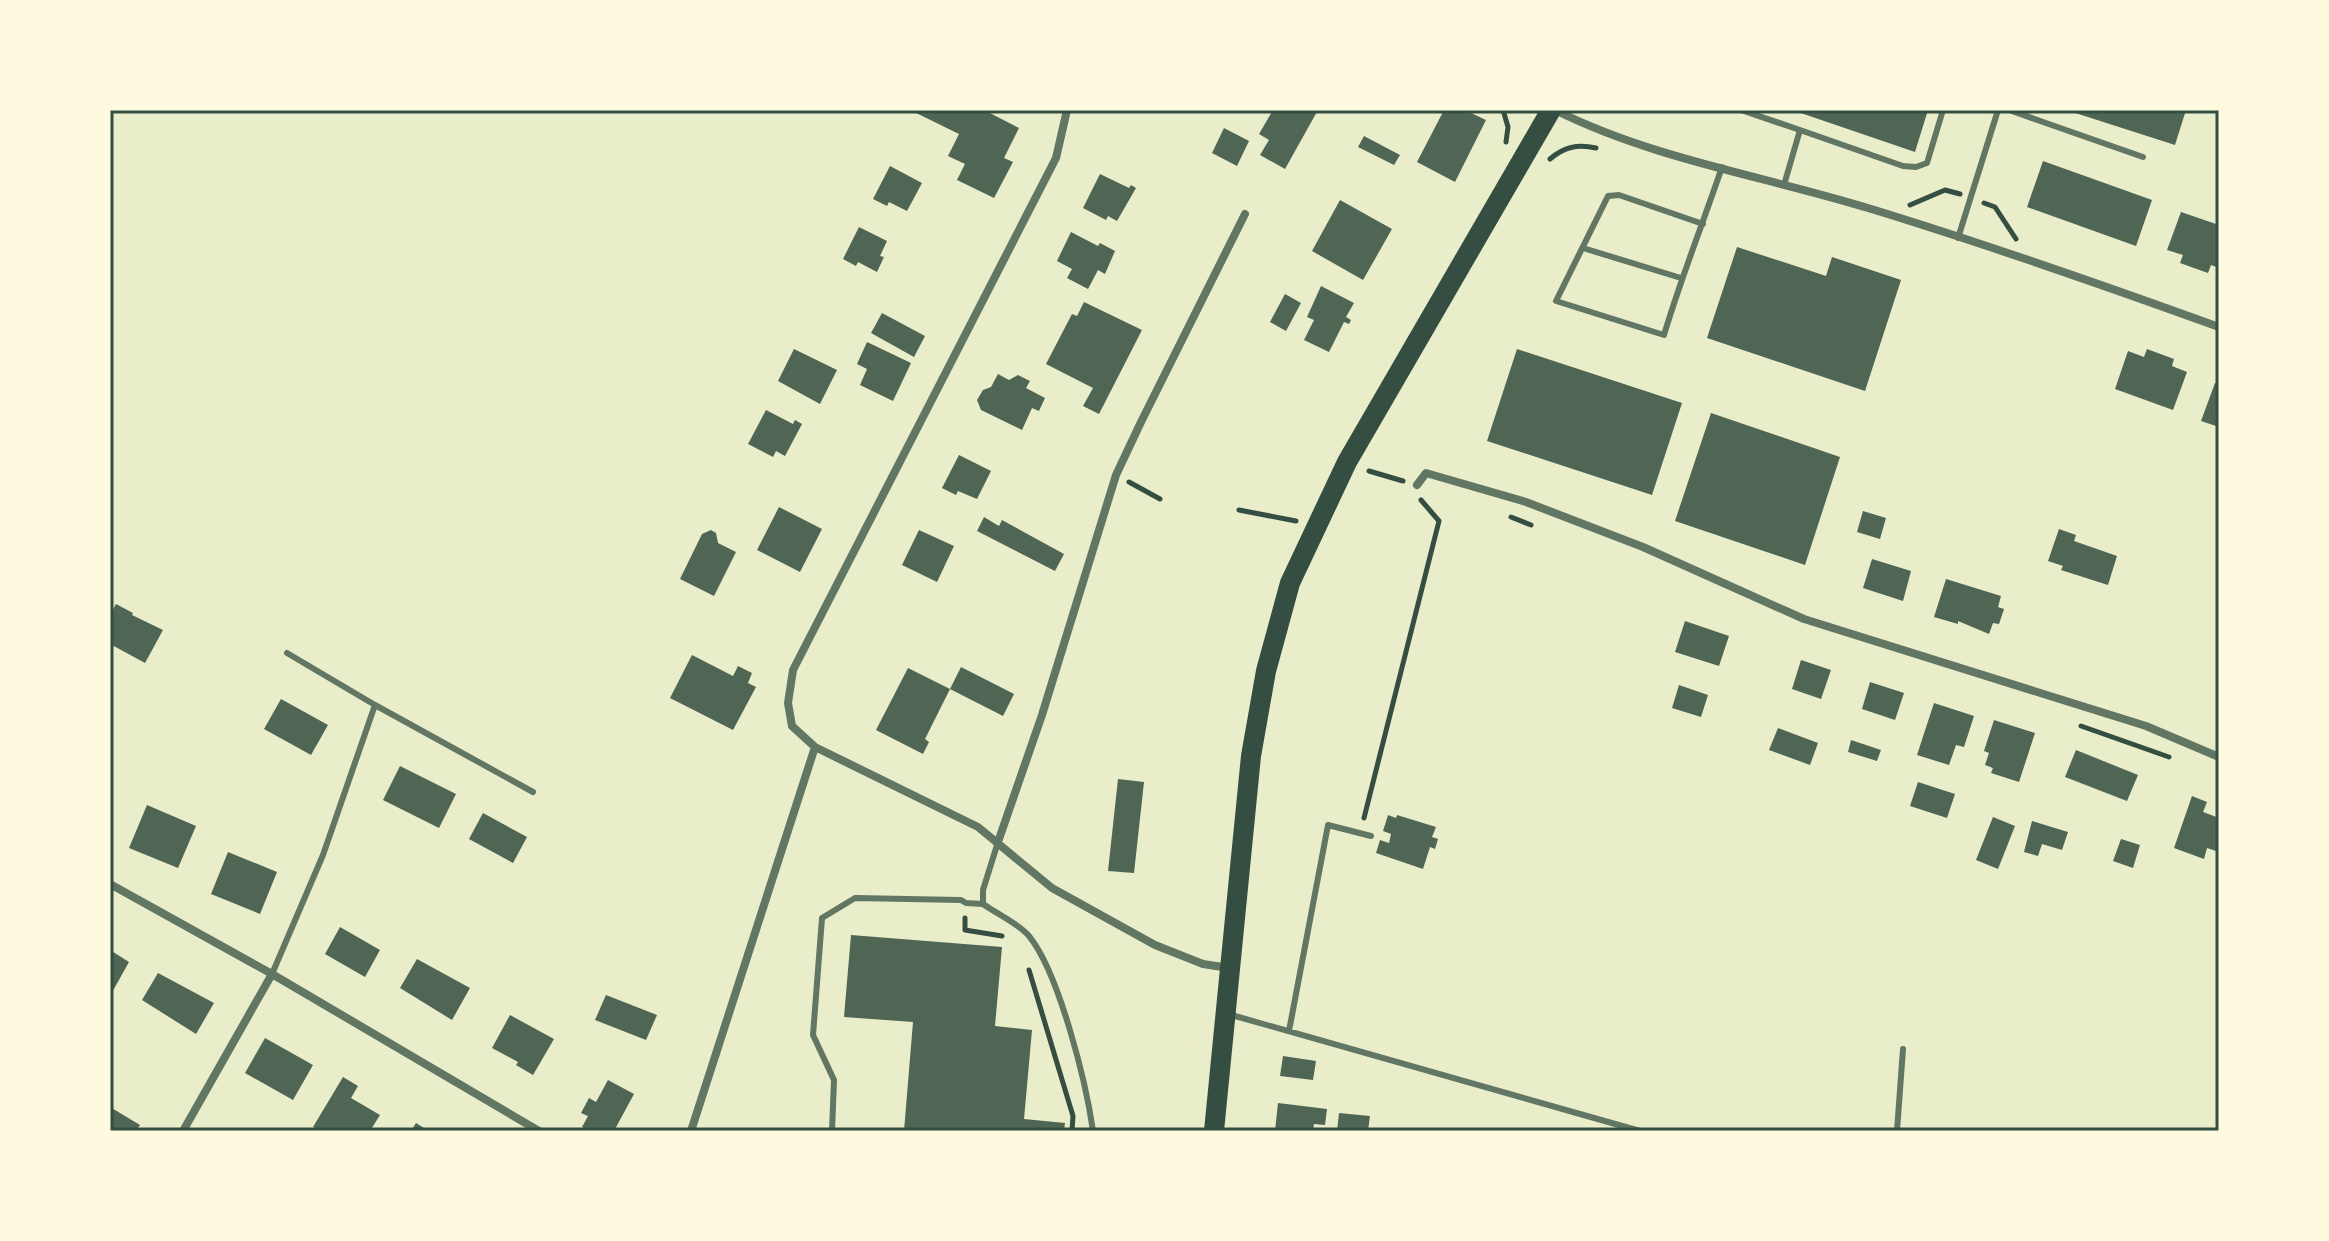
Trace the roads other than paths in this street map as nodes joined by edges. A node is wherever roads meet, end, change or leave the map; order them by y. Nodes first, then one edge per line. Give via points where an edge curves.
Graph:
1 (1067, 110) edge
2 (1553, 110) edge
3 (1741, 110) edge
4 (1943, 110) edge
5 (1998, 110) edge
6 (2009, 110) edge
7 (1800, 130) junction
8 (2143, 157) dead end
9 (1722, 167) junction
10 (1784, 185) junction
11 (1245, 214) dead end
12 (1703, 224) junction
13 (1958, 238) junction
14 (1583, 248) junction
15 (1681, 278) junction
16 (2219, 327) edge
17 (1417, 485) road end
18 (287, 653) dead end
19 (375, 705) junction
20 (815, 747) junction
21 (2219, 757) edge
22 (533, 792) dead end
23 (1371, 836) dead end
24 (998, 842) junction
25 (110, 884) edge
26 (983, 904) junction
27 (1230, 968) junction
28 (272, 974) junction
29 (1226, 1014) junction
30 (1289, 1031) junction
31 (1903, 1049) dead end
32 (183, 1131) edge
33 (539, 1131) edge
34 (691, 1131) edge
35 (832, 1131) edge
36 (1093, 1131) edge
37 (1214, 1131) edge
38 (1640, 1131) edge
39 (1897, 1131) edge

1 - 20 street via 1056,158 793,670 788,703 792,726
2 - 9 street via 1628,141
2 - 27 main road via 1347,462 1290,583 1266,671 1251,756
3 - 7 lane
4 - 7 lane via 1927,163 1916,167
5 - 13 lane
6 - 8 lane
7 - 10 lane
9 - 10 street
9 - 12 lane
10 - 13 street
11 - 24 street via 1116,475
12 - 14 lane via 1619,195 1608,196
12 - 15 lane
13 - 16 street
14 - 15 lane
14 - 15 lane via 1556,301 1664,335
17 - 21 street via 1426,473 1526,502 1804,619 2146,726
18 - 19 lane
19 - 22 lane
19 - 28 lane via 323,855
20 - 24 street via 978,827
20 - 34 street
23 - 30 lane via 1328,825
24 - 26 lane
24 - 27 street via 1052,888 1155,945 1203,964
25 - 28 street
26 - 35 lane via 855,898 822,918 813,1035 834,1080
26 - 36 lane via 1027,933 1040,952 1073,1043
27 - 29 main road
28 - 32 street
28 - 33 street
29 - 30 lane
29 - 37 main road
30 - 38 lane
31 - 39 lane

